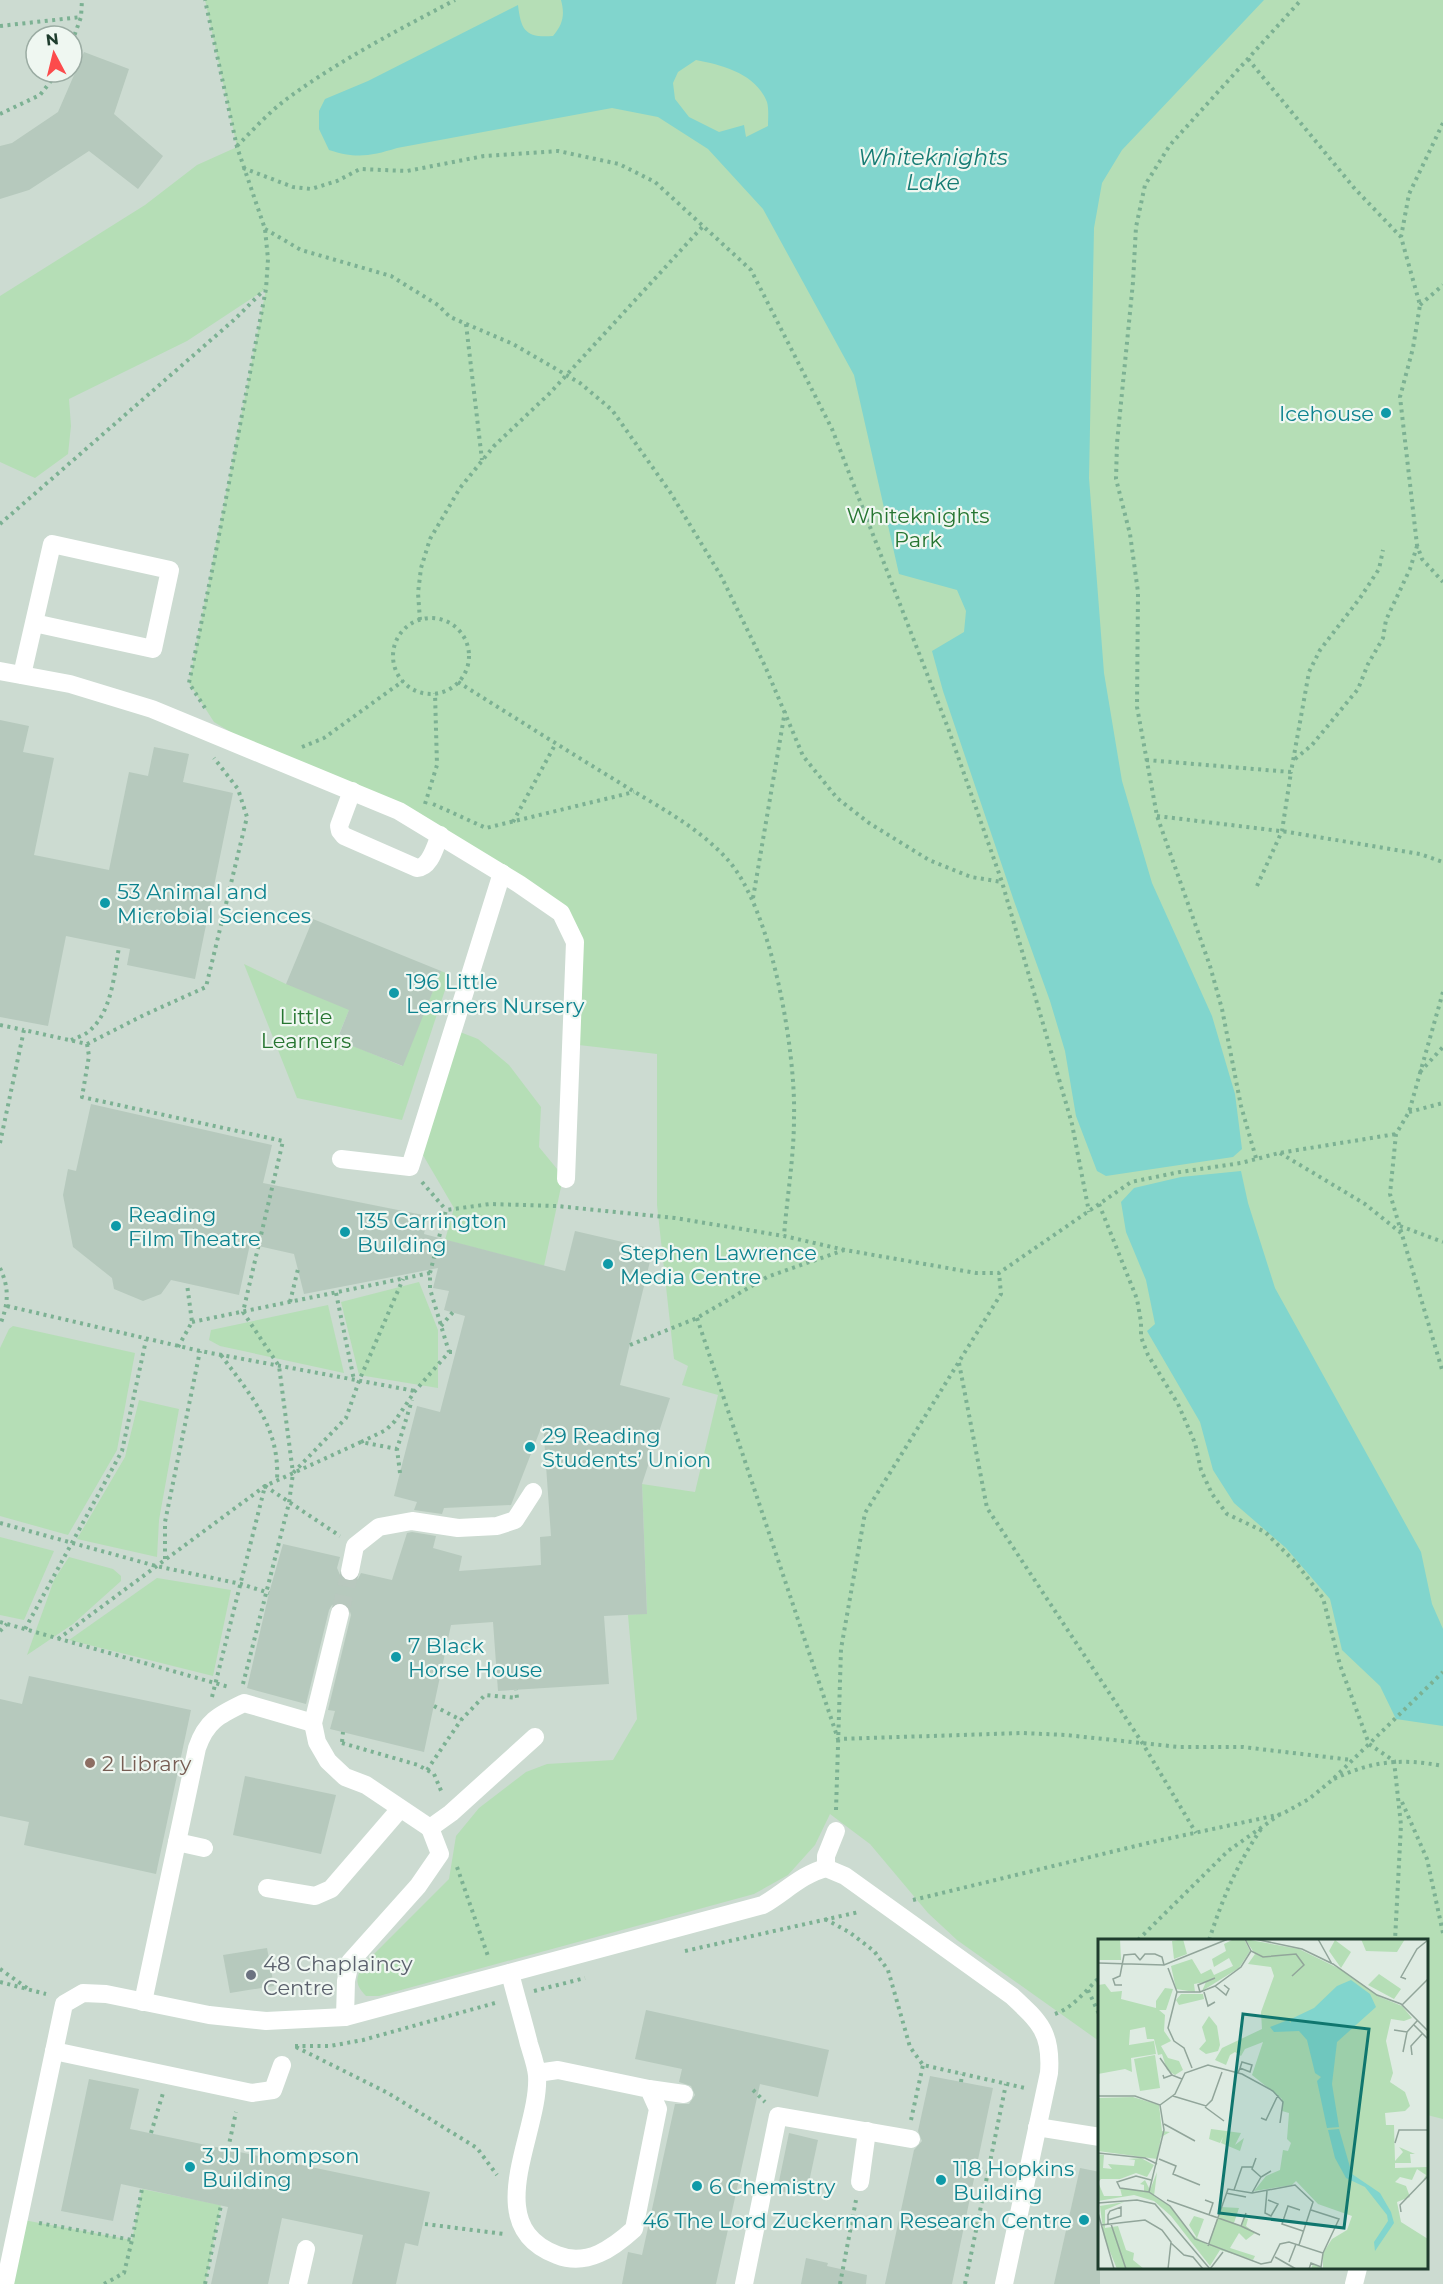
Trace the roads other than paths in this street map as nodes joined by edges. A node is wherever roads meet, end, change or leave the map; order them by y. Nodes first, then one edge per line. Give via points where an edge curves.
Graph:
1 (34, 623) junction
2 (0, 670) edge
3 (22, 675) junction
4 (352, 791) junction
5 (440, 835) junction
6 (502, 873) junction
7 (341, 1159) dead end
8 (566, 1179) dead end
9 (534, 1492) dead end
10 (350, 1571) tunnel mouth
11 (340, 1613) tunnel mouth
12 (313, 1723) junction
13 (535, 1737) dead end
14 (400, 1809) junction
15 (430, 1828) junction
16 (836, 1831) road end
17 (177, 1842) junction
18 (204, 1848) dead end
19 (826, 1868) junction
20 (267, 1888) dead end
21 (510, 1973) junction
22 (143, 2002) junction
23 (345, 2017) junction
24 (54, 2051) junction
25 (282, 2065) dead end
26 (537, 2073) junction
27 (649, 2089) junction
28 (684, 2094) dead end
29 (1037, 2127) junction
30 (867, 2131) junction
31 (1098, 2137) edge
32 (909, 2139) road end
33 (860, 2182) road end
34 (306, 2249) dead end
35 (1358, 2269) edge
36 (5, 2284) edge
37 (298, 2284) edge
38 (744, 2284) edge
39 (1004, 2284) edge
40 (1354, 2284) edge

1 - 1 street via 52,544 170,570 153,649
1 - 3 street
2 - 3 street
3 - 4 street via 70,684 152,709
4 - 5 street via 399,811
4 - 5 street via 339,826 344,836 422,868
5 - 6 street
6 - 7 street via 410,1167
6 - 8 street via 561,913 575,942
9 - 10 street via 515,1520 497,1526 458,1527 412,1521 379,1527 355,1546
11 - 12 street
12 - 14 street via 317,1742 328,1761 345,1777 366,1785
12 - 17 street via 244,1703 222,1713 202,1731
13 - 15 street
14 - 15 street
14 - 20 street via 331,1889 315,1896
15 - 23 street via 440,1854 418,1886 350,1962
16 - 19 street
17 - 18 street
17 - 22 street
19 - 21 street via 801,1878 763,1905
19 - 29 street via 845,1876 1012,1996 1037,2019 1049,2057
21 - 23 street
21 - 26 street
22 - 23 street via 266,2022
22 - 24 street via 83,1993 64,2004
24 - 25 street via 252,2093 273,2090
24 - 36 street
26 - 27 street via 558,2070
26 - 27 street via 537,2092 516,2204 523,2226 541,2249 565,2258 599,2256 634,2229 658,2109
27 - 28 street
29 - 31 street
29 - 39 street
30 - 32 street
30 - 33 street
30 - 38 street via 778,2116
34 - 37 street
35 - 40 street

